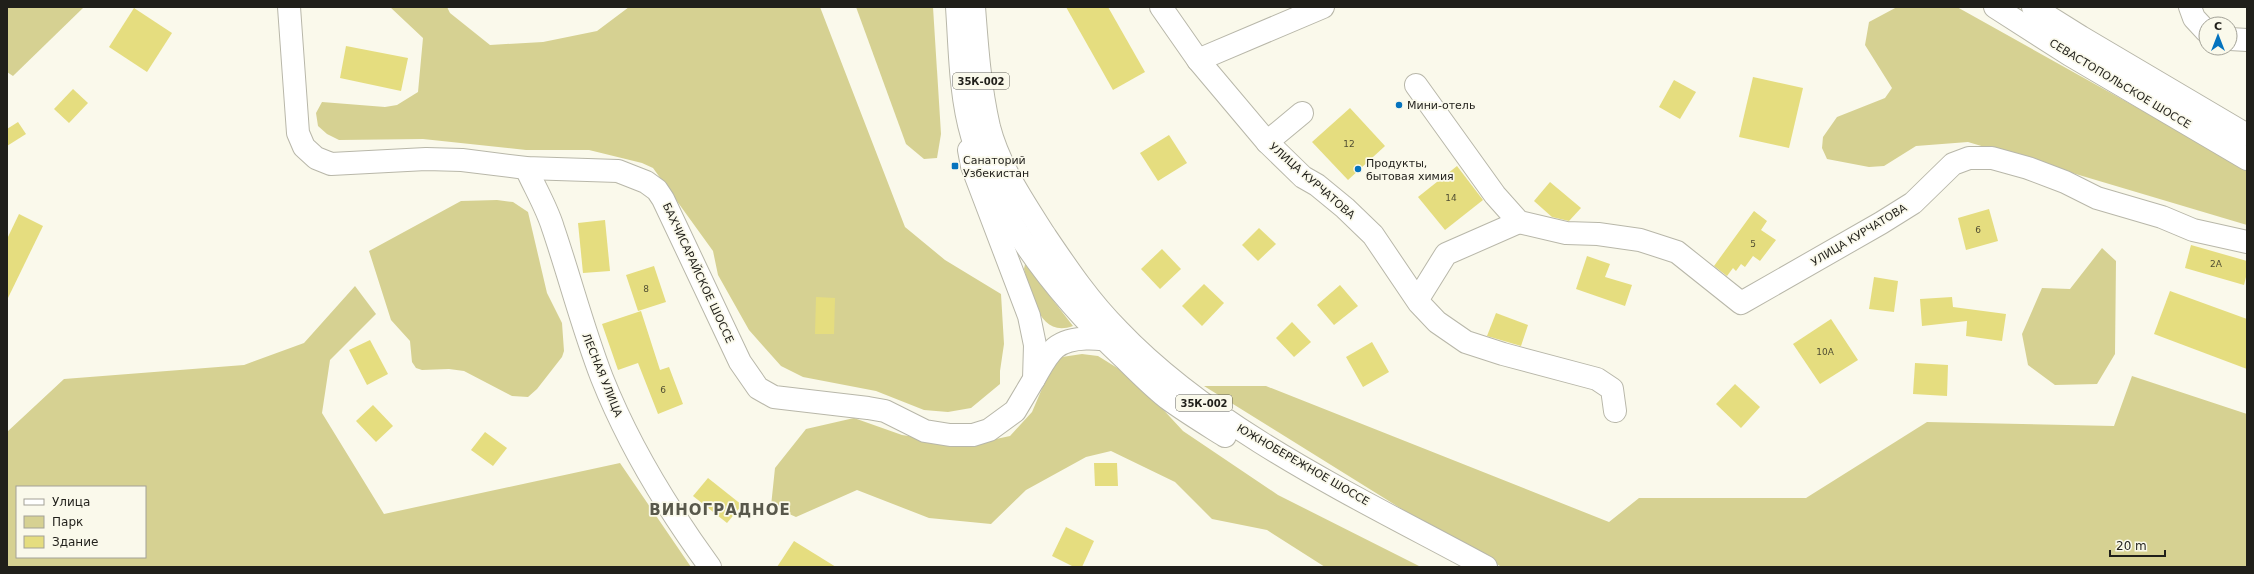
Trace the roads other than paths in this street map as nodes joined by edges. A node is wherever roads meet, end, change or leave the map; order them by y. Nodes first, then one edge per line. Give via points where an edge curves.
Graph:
1 (289, 7) edge
2 (957, 7) edge
3 (974, 7) edge
4 (1161, 7) edge
5 (1323, 7) edge
6 (1995, 7) edge
7 (2033, 7) edge
8 (2190, 7) edge
9 (2198, 22) edge
10 (1198, 60) junction
11 (1416, 85) dead end
12 (964, 96) junction
13 (1302, 113) dead end
14 (2247, 135) edge
15 (1266, 142) junction
16 (2247, 158) edge
17 (526, 168) junction
18 (1020, 196) junction
19 (1519, 222) junction
20 (2247, 242) edge
21 (1020, 291) junction
22 (1418, 298) junction
23 (1103, 339) junction
24 (1133, 345) junction
25 (1034, 379) junction
26 (1615, 411) dead end
27 (710, 567) edge
28 (1456, 567) edge
29 (1486, 567) edge

1 - 17 main road, БАХЧИСАРАЙСКОЕ ШОССЕ via 298,133 304,147 316,158 330,164 426,159 462,160
2 - 12 main road, ЮЖНОБЕРЕЖНОЕ ШОССЕ
3 - 18 main road, ЮЖНОБЕРЕЖНОЕ ШОССЕ / 35К-002 via 979,71 990,127 999,154
4 - 10 main road, УЛИЦА КУРЧАТОВА
5 - 10 main road
6 - 16 main road, СЕВАСТОПОЛЬСКОЕ ШОССЕ via 2070,55
7 - 14 main road, СЕВАСТОПОЛЬСКОЕ ШОССЕ via 2080,38
8 - 9 main road
10 - 15 main road, УЛИЦА КУРЧАТОВА
11 - 19 main road via 1495,195
12 - 21 main road, БАХЧИСАРАЙСКОЕ ШОССЕ via 965,127 972,166 1010,271
12 - 23 main road, ЮЖНОБЕРЕЖНОЕ ШОССЕ / 35К-002 via 972,135 986,177 1015,226 1058,289
13 - 15 main road
15 - 22 main road, УЛИЦА КУРЧАТОВА via 1373,235
17 - 25 main road, БАХЧИСАРАЙСКОЕ ШОССЕ via 618,171 635,176 657,190 680,231 740,362 758,388 774,397 885,411 925,431 973,435 990,430 1015,411
17 - 27 main road, ЛЕСНАЯ УЛИЦА via 553,227 585,332 628,438 680,526
18 - 21 main road via 1015,240
18 - 24 main road, ЮЖНОБЕРЕЖНОЕ ШОССЕ / 35К-002 via 1075,281
19 - 20 main road, УЛИЦА КУРЧАТОВА via 1566,233 1598,234 1640,240 1677,252 1741,303 1845,246 1913,203 1953,164 1969,158 1992,158 2065,182 2097,198 2162,216 2193,230
19 - 22 main road via 1446,254
21 - 25 main road, БАХЧИСАРАЙСКОЕ ШОССЕ via 1035,345
22 - 26 main road, УЛИЦА КУРЧАТОВА via 1436,322 1466,342 1597,379 1612,389
23 - 24 main road
23 - 25 main road via 1075,341 1056,348 1045,360
23 - 28 main road, ЮЖНОБЕРЕЖНОЕ ШОССЕ / 35К-002 via 1167,397 1225,436
24 - 29 main road, ЮЖНОБЕРЕЖНОЕ ШОССЕ / 35К-002 via 1173,380 1266,445

